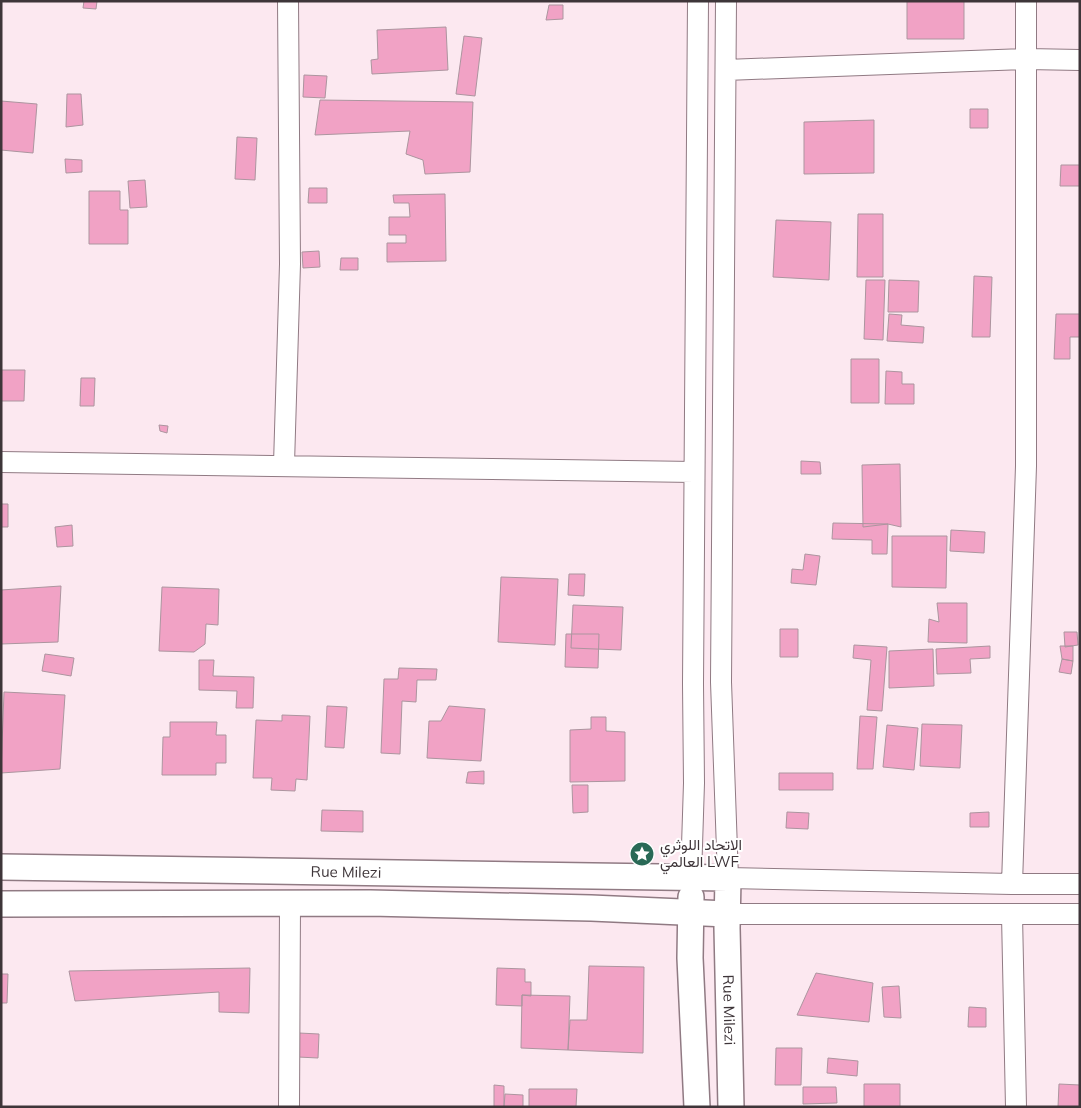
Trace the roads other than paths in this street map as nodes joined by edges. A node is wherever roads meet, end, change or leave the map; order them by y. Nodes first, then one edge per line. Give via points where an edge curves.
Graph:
1 (288, 1) edge
2 (698, 1) edge
3 (726, 1) edge
4 (1026, 1) edge
5 (1027, 60) junction
6 (1080, 60) edge
7 (726, 70) junction
8 (1, 462) edge
9 (284, 464) junction
10 (694, 472) junction
11 (1, 868) edge
12 (691, 877) junction
13 (728, 878) junction
14 (1012, 884) junction
15 (1080, 884) edge
16 (1, 904) edge
17 (290, 904) junction
18 (691, 913) junction
19 (727, 914) junction
20 (1080, 914) edge
21 (1012, 915) junction
22 (289, 1107) edge
23 (697, 1107) edge
24 (731, 1107) edge
25 (1016, 1107) edge

1 - 9 street via 290,264
2 - 10 street
3 - 7 street
4 - 5 street
5 - 6 street
5 - 7 street
5 - 14 street via 1026,466
7 - 13 street via 721,682
8 - 9 street
9 - 10 street
10 - 12 street
11 - 12 street, Rue Milezi
12 - 13 street, Rue Milezi
12 - 18 street
13 - 14 street
13 - 19 street, Rue Milezi
14 - 15 street
16 - 17 street, Rue Milezi
17 - 18 street, Rue Milezi via 380,903
17 - 22 street
18 - 19 street, Rue Milezi
18 - 23 street
19 - 21 street
19 - 24 street, Rue Milezi
20 - 21 street
21 - 25 street

